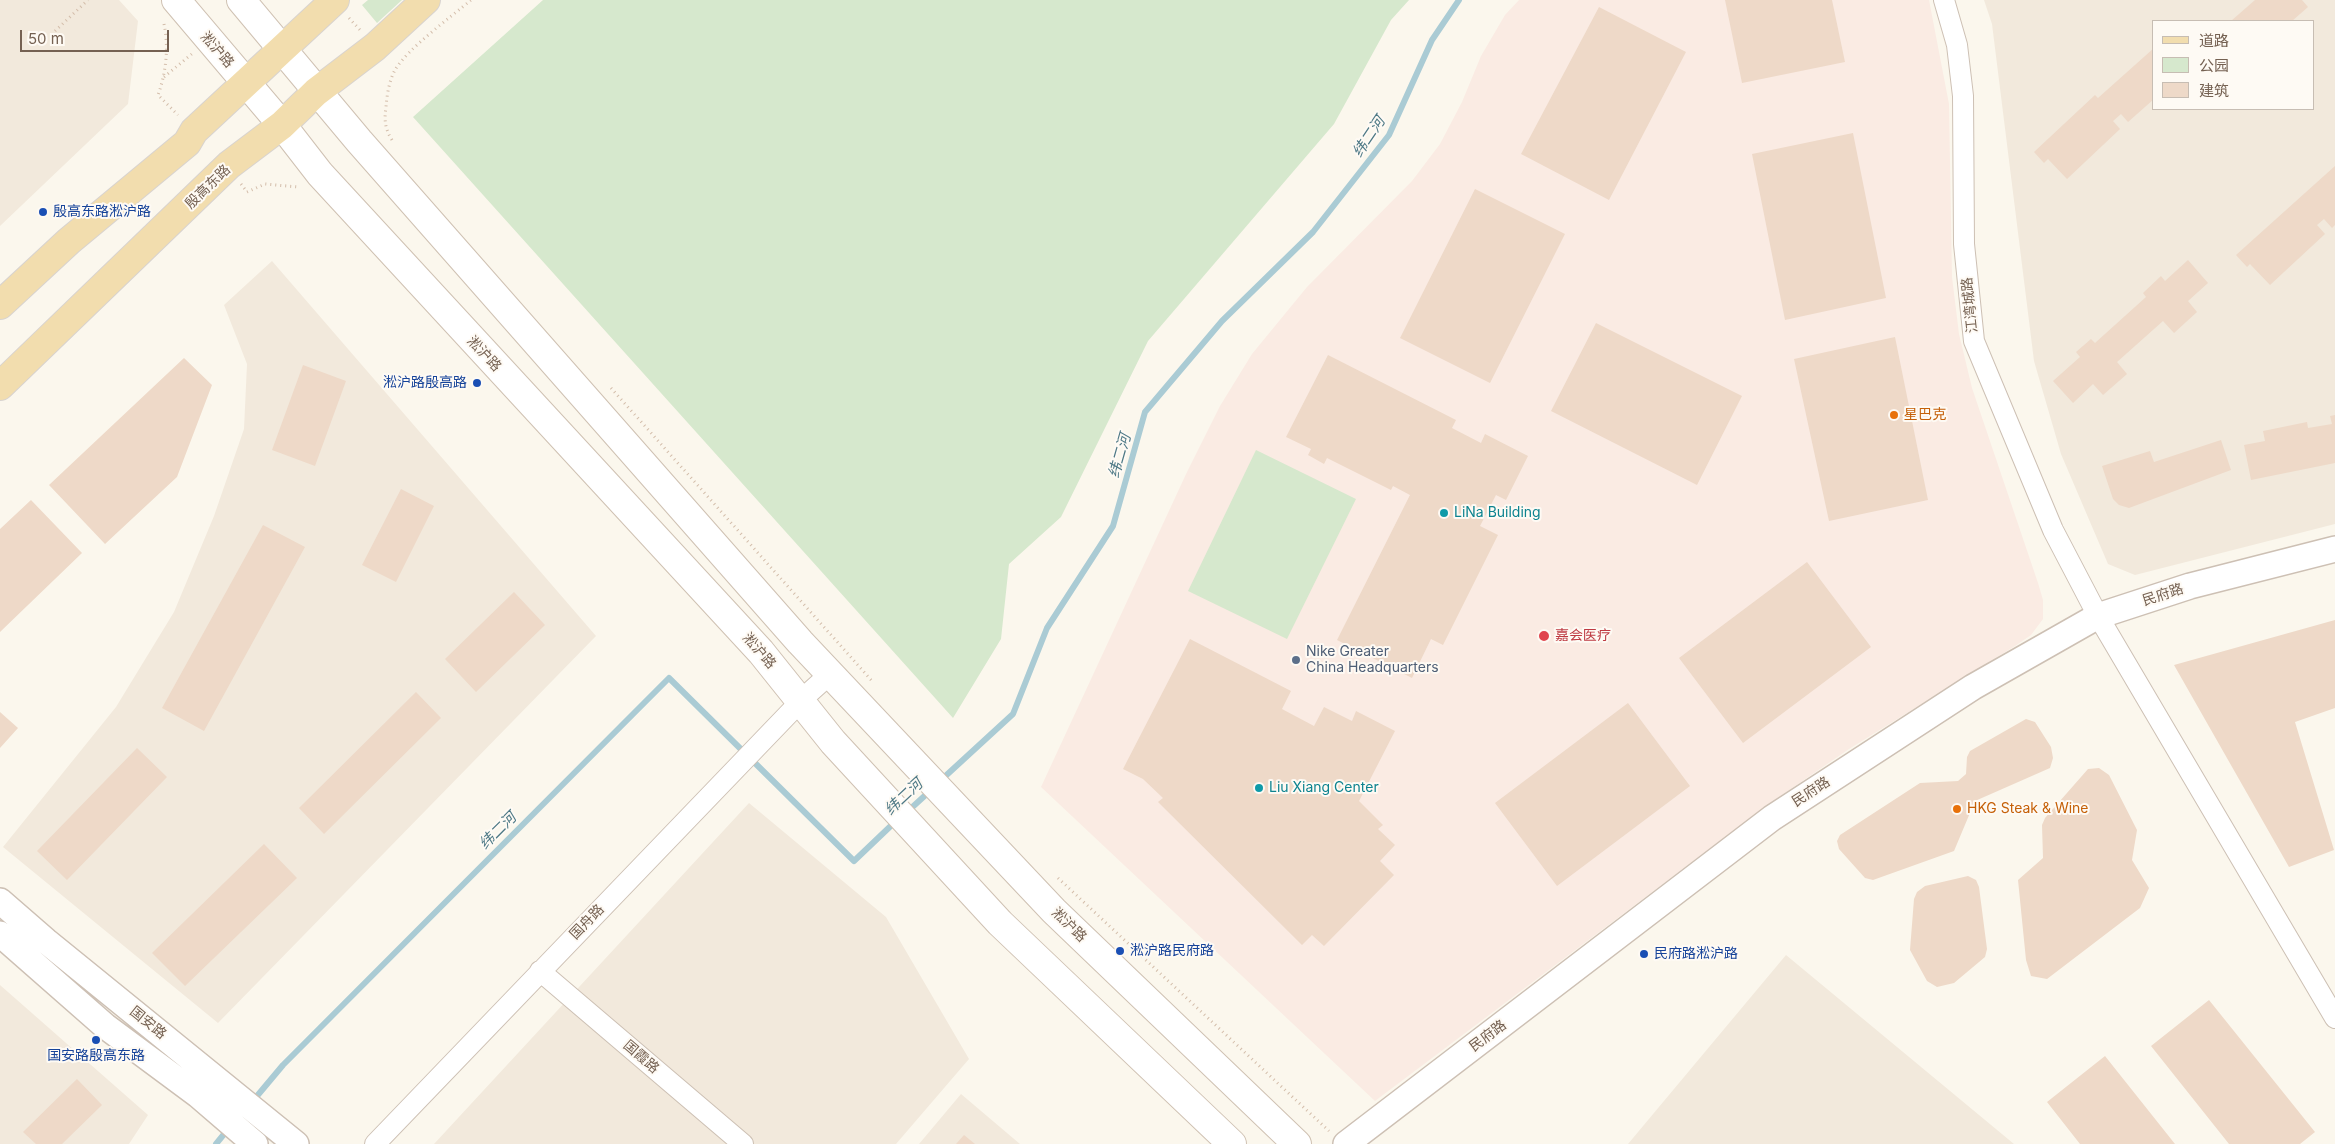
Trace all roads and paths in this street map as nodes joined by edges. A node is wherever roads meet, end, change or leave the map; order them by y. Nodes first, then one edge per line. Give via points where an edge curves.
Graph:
1 (88, 0) edge
2 (241, 0) edge
3 (335, 0) edge
4 (426, 0) edge
5 (471, 0) edge
6 (1944, 0) edge
7 (169, 9) edge
8 (55, 31) dead end
9 (282, 49) junction
10 (245, 82) junction
11 (316, 92) junction
12 (282, 125) junction
13 (194, 131) junction
14 (396, 145) dead end
15 (229, 165) junction
16 (304, 190) dead end
17 (0, 305) edge
18 (608, 385) dead end
19 (0, 386) edge
20 (2335, 549) edge
21 (2098, 616) junction
22 (830, 674) junction
23 (874, 684) dead end
24 (800, 702) junction
25 (1054, 875) dead end
26 (0, 901) edge
27 (0, 934) edge
28 (540, 971) junction
29 (2335, 1018) edge
30 (291, 1140) edge
31 (1342, 1141) edge
32 (255, 1144) edge
33 (375, 1144) edge
34 (743, 1144) edge
35 (1232, 1144) edge
36 (1297, 1144) edge

1 - 8 path
2 - 9 main road, 淞沪路
3 - 9 main road
4 - 11 main road, 殷高东路 via 375,47
5 - 14 path via 421,42 395,70 387,92 384,120
6 - 21 street, 江湾城路 via 1957,45 1963,96 1964,244 1974,341 2053,530
7 - 10 main road, 淞沪路
7 - 13 path via 164,77 158,95
9 - 10 main road
9 - 11 main road, 淞沪路
10 - 12 main road, 淞沪路
10 - 13 main road
11 - 12 main road, 殷高东路
11 - 22 main road, 淞沪路
12 - 15 main road, 殷高东路
12 - 24 main road, 淞沪路 via 328,184 761,652
13 - 17 main road via 187,143 69,241
15 - 16 path via 247,192 265,184 297,186
15 - 19 main road, 殷高东路
18 - 23 path
20 - 21 street, 民府路 via 2190,586
21 - 29 street, 江湾城路
21 - 31 street, 民府路 via 1973,687 1772,818
22 - 24 street
22 - 36 main road, 淞沪路 via 1054,911
24 - 28 street, 国舟路
24 - 35 main road, 淞沪路 via 832,742 1000,923
25 - 31 path
26 - 30 street, 国安路
27 - 32 street, 国安路 via 105,1026 198,1095
28 - 33 street, 国舟路
28 - 34 street, 国霞路

